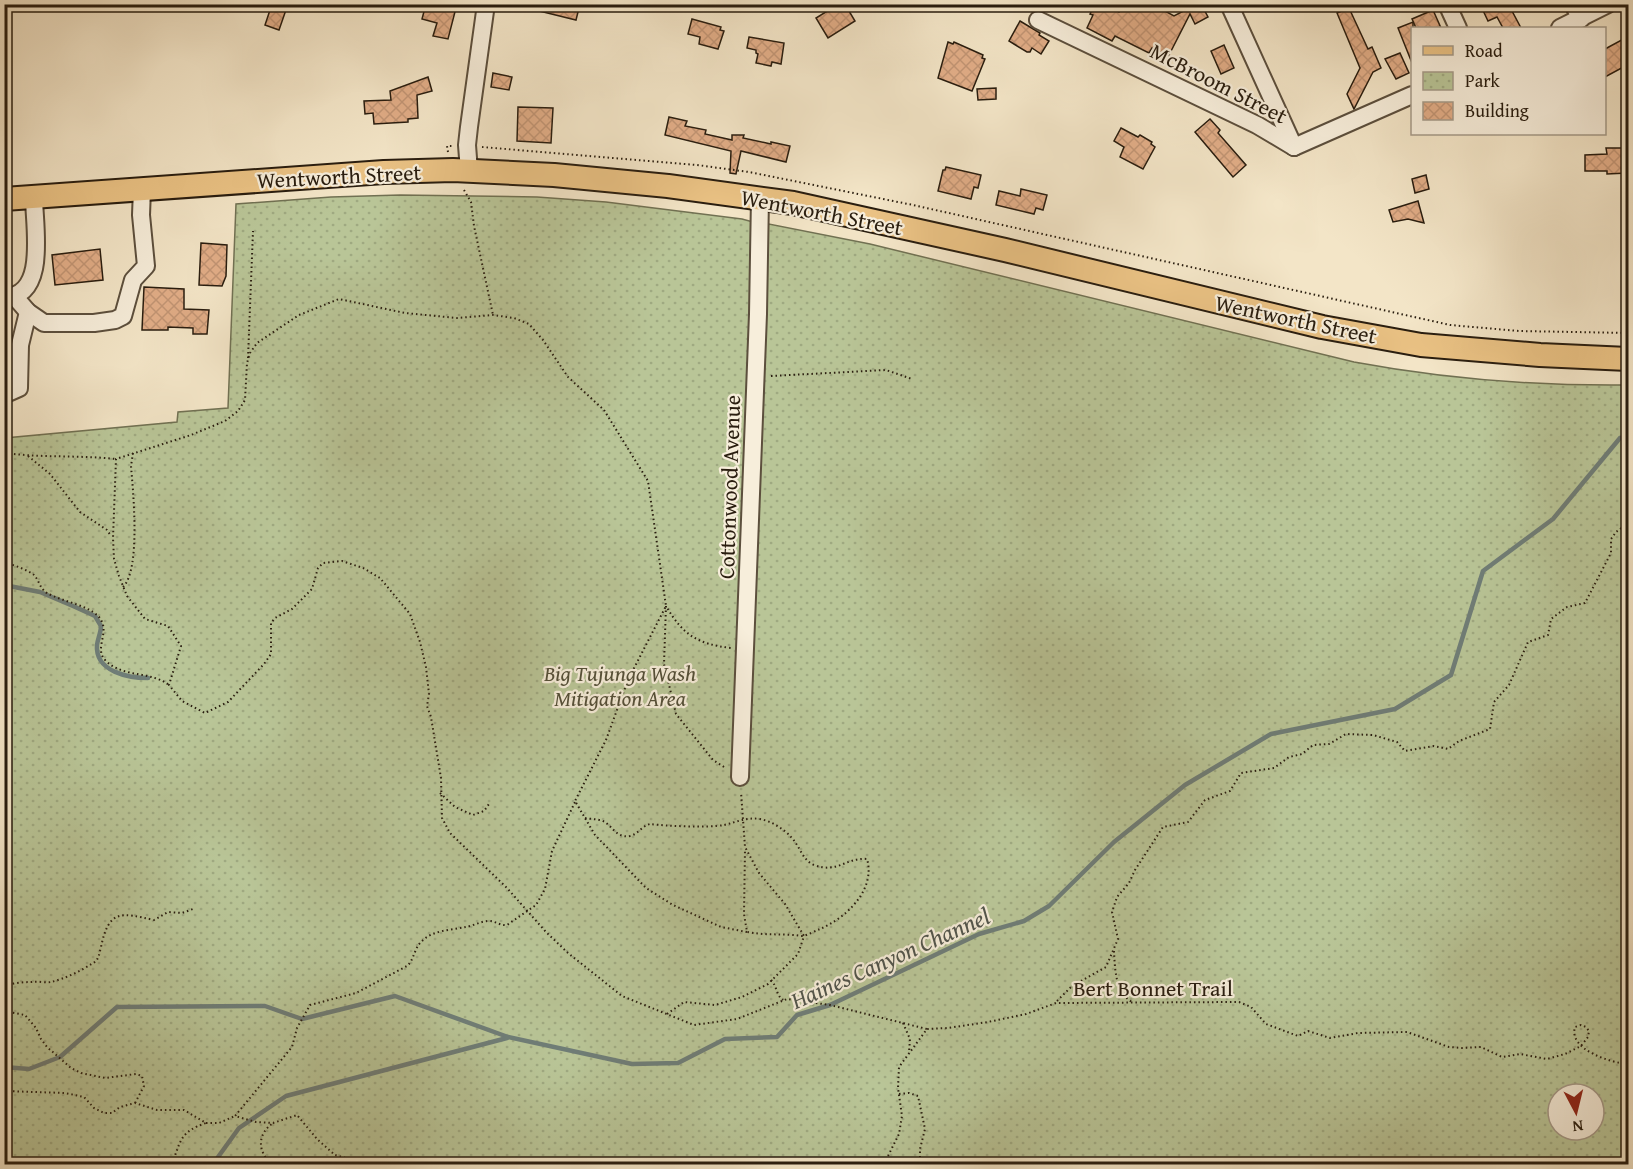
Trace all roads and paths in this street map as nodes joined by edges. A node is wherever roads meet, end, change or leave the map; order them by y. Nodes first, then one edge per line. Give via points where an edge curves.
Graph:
1 (486, 4) edge
2 (1229, 4) edge
3 (1447, 4) edge
4 (1608, 4) edge
5 (1577, 12) edge
6 (1038, 20) dead end
7 (1458, 27) edge
8 (1561, 27) edge
9 (1411, 96) edge
10 (467, 145) junction
11 (1294, 147) junction
12 (461, 170) junction
13 (142, 189) junction
14 (34, 197) junction
15 (760, 198) junction
16 (4, 199) edge
17 (253, 231) dead end
18 (10, 297) edge
19 (28, 312) junction
20 (493, 315) junction
21 (1629, 333) edge
22 (1629, 359) edge
23 (247, 363) junction
24 (756, 376) junction
25 (912, 379) dead end
26 (4, 392) edge
27 (5, 453) edge
28 (133, 453) junction
29 (28, 456) junction
30 (116, 459) junction
31 (1629, 523) edge
32 (112, 538) junction
33 (4, 561) edge
34 (123, 586) junction
35 (666, 606) junction
36 (745, 649) junction
37 (169, 685) junction
38 (740, 777) junction
39 (440, 793) junction
40 (575, 801) junction
41 (489, 804) dead end
42 (585, 818) junction
43 (743, 818) junction
44 (745, 847) junction
45 (193, 909) dead end
46 (528, 910) junction
47 (747, 932) junction
48 (804, 936) junction
49 (1114, 948) junction
50 (771, 980) junction
51 (4, 986) edge
52 (783, 1001) junction
53 (1056, 1003) junction
54 (1133, 1003) junction
55 (4, 1011) edge
56 (667, 1014) junction
57 (903, 1023) junction
58 (927, 1029) junction
59 (1581, 1046) junction
60 (909, 1052) junction
61 (1629, 1064) edge
62 (4, 1091) edge
63 (898, 1094) junction
64 (135, 1103) junction
65 (235, 1116) junction
66 (206, 1123) junction
67 (273, 1123) junction
68 (268, 1161) dead end
69 (172, 1164) edge
70 (367, 1164) edge
71 (884, 1164) edge
72 (920, 1164) edge

1 - 10 street
2 - 11 street
3 - 7 street
4 - 5 street
5 - 8 street
6 - 11 street, McBroom Street via 1257,125
9 - 11 street, McBroom Street
10 - 12 street
10 - 12 path via 447,146
10 - 21 path via 749,172 913,204 1450,326
12 - 13 main road, Wentworth Street
12 - 15 main road, Wentworth Street via 611,180
12 - 20 path
13 - 14 main road, Wentworth Street
13 - 19 street via 146,266 133,280 123,315 115,320 63,325 44,323
14 - 16 main road, Wentworth Street
14 - 18 street via 36,266 29,287
15 - 22 main road, Wentworth Street via 993,247 1322,327 1421,345
15 - 24 street, Cottonwood Avenue
17 - 23 path
18 - 19 street
19 - 26 street via 20,345 19,388
20 - 23 path via 457,318 405,313 339,299 299,315 270,333 256,343
20 - 35 path via 529,324 568,377 604,410 648,481
23 - 28 path via 245,400 238,411 191,435
24 - 25 path via 886,370
24 - 36 street, Cottonwood Avenue
27 - 29 path
28 - 30 path
28 - 34 path via 135,546 129,580
29 - 30 path
29 - 32 path via 50,474 80,512 107,530
30 - 32 path
31 - 49 path via 1611,539 1611,553 1585,603 1567,608 1551,619 1548,635 1528,642 1509,685 1494,702 1490,729 1448,749 1434,746 1405,752 1397,742 1373,735 1346,734 1329,744 1313,745 1274,768 1241,773 1230,791 1205,800 1188,822 1163,826 1130,883 1117,897 1112,912 1118,939
32 - 34 path
33 - 37 path via 35,576 45,593 98,615 104,634 100,650 103,659 113,667 160,678
34 - 37 path via 145,620 168,626 181,646
35 - 36 path via 689,636 706,644
35 - 38 path via 664,664 675,714 713,760
35 - 40 path via 628,680 606,740
36 - 38 street, Cottonwood Avenue
37 - 39 path via 182,701 205,713 228,702 271,654 271,623 312,589 318,568 331,561 363,567 380,578 410,615 426,667 427,706 441,778
38 - 43 path
39 - 41 path via 455,807 473,815
39 - 46 path via 442,818 450,833
40 - 42 path
40 - 46 path via 552,852 545,889 536,906
42 - 43 path via 601,820 620,835 630,836 650,824 723,825
42 - 47 path via 646,888 721,927
43 - 44 path
43 - 48 path via 761,819 777,826 792,837 812,864 826,868 842,866 856,858 867,859 870,869 866,886 848,913
44 - 47 path
44 - 48 path
45 - 51 path via 168,912 154,920 119,915 106,929 96,962 50,982
46 - 56 path via 568,953 622,996
46 - 65 path via 507,925 488,921 446,930 423,940 407,966 356,993 310,1005 292,1047
47 - 48 path
48 - 50 path via 798,954
49 - 53 path via 1106,967 1072,986
49 - 54 path via 1118,985
50 - 52 path
50 - 56 path via 742,997 715,1005 684,1002
52 - 56 path via 737,1019 694,1025
52 - 57 path, Bert Bonnet Trail via 830,1005
53 - 54 path, Bert Bonnet Trail
53 - 58 path, Bert Bonnet Trail via 988,1022
54 - 59 path, Bert Bonnet Trail via 1239,1002 1251,1006 1266,1024 1298,1036 1308,1031 1330,1038 1407,1032 1449,1047 1482,1047 1502,1057 1520,1054 1548,1059
55 - 64 path via 25,1015 47,1047 81,1073 105,1078 142,1076 144,1086
57 - 58 path, Bert Bonnet Trail
57 - 60 path via 910,1039
58 - 60 path
59 - 59 path via 1589,1031 1581,1025 1574,1033
59 - 61 path via 1615,1063
60 - 63 path via 899,1067
62 - 64 path via 84,1097 104,1113
63 - 71 path via 902,1116
63 - 72 path via 918,1096 925,1129
64 - 66 path via 157,1110 184,1110
65 - 66 path via 219,1123
65 - 67 path
66 - 69 path via 182,1137
67 - 68 path via 265,1129 260,1143
67 - 70 path via 297,1115 335,1155

